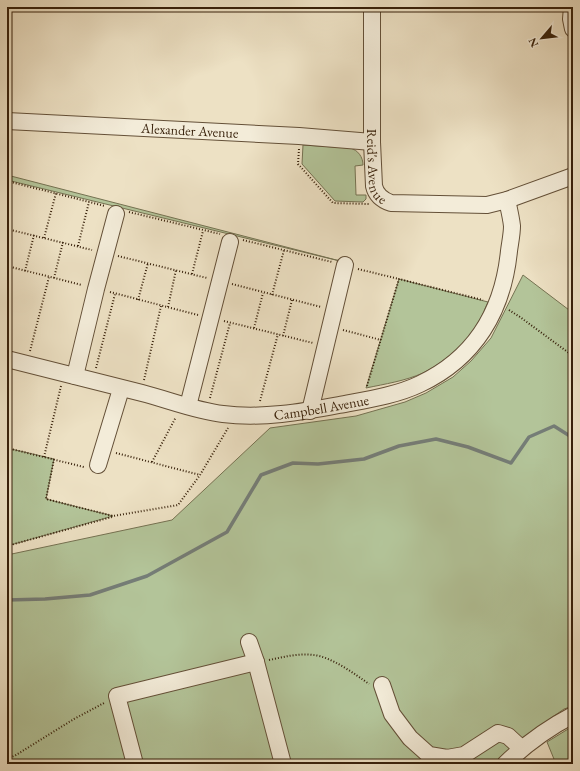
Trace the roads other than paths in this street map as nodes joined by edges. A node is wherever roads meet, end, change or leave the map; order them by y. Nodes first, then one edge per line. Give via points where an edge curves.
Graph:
1 (372, 7) edge
2 (572, 7) edge
3 (572, 26) edge
4 (7, 121) edge
5 (372, 142) junction
6 (573, 176) edge
7 (507, 200) junction
8 (117, 210) road end
9 (231, 239) road end
10 (345, 265) road end
11 (8, 362) edge
12 (70, 375) junction
13 (121, 389) junction
14 (185, 405) junction
15 (310, 411) junction
16 (94, 466) road end
17 (249, 642) dead end
18 (256, 662) junction
19 (383, 690) road end
20 (573, 714) edge
21 (521, 748) junction
22 (135, 764) edge
23 (283, 764) edge
24 (505, 764) edge

1 - 5 street, Reid's Avenue
2 - 3 street
4 - 5 street, Alexander Avenue
5 - 7 street, Reid's Avenue via 374,186 379,196 391,203 487,205
6 - 7 street, Reid's Avenue
7 - 15 street, Campbell Avenue via 512,226 503,289 473,344 440,374 418,385 362,401
8 - 12 street
9 - 14 street
10 - 15 street
11 - 12 street, Campbell Avenue
12 - 13 street, Campbell Avenue
13 - 14 street, Campbell Avenue
13 - 16 street via 103,450
14 - 15 street, Campbell Avenue via 236,415
17 - 18 street
18 - 22 street via 117,696
18 - 23 street
19 - 21 street via 392,714 410,738 429,755 447,758 464,754 498,733 508,736
20 - 21 street
21 - 24 street

